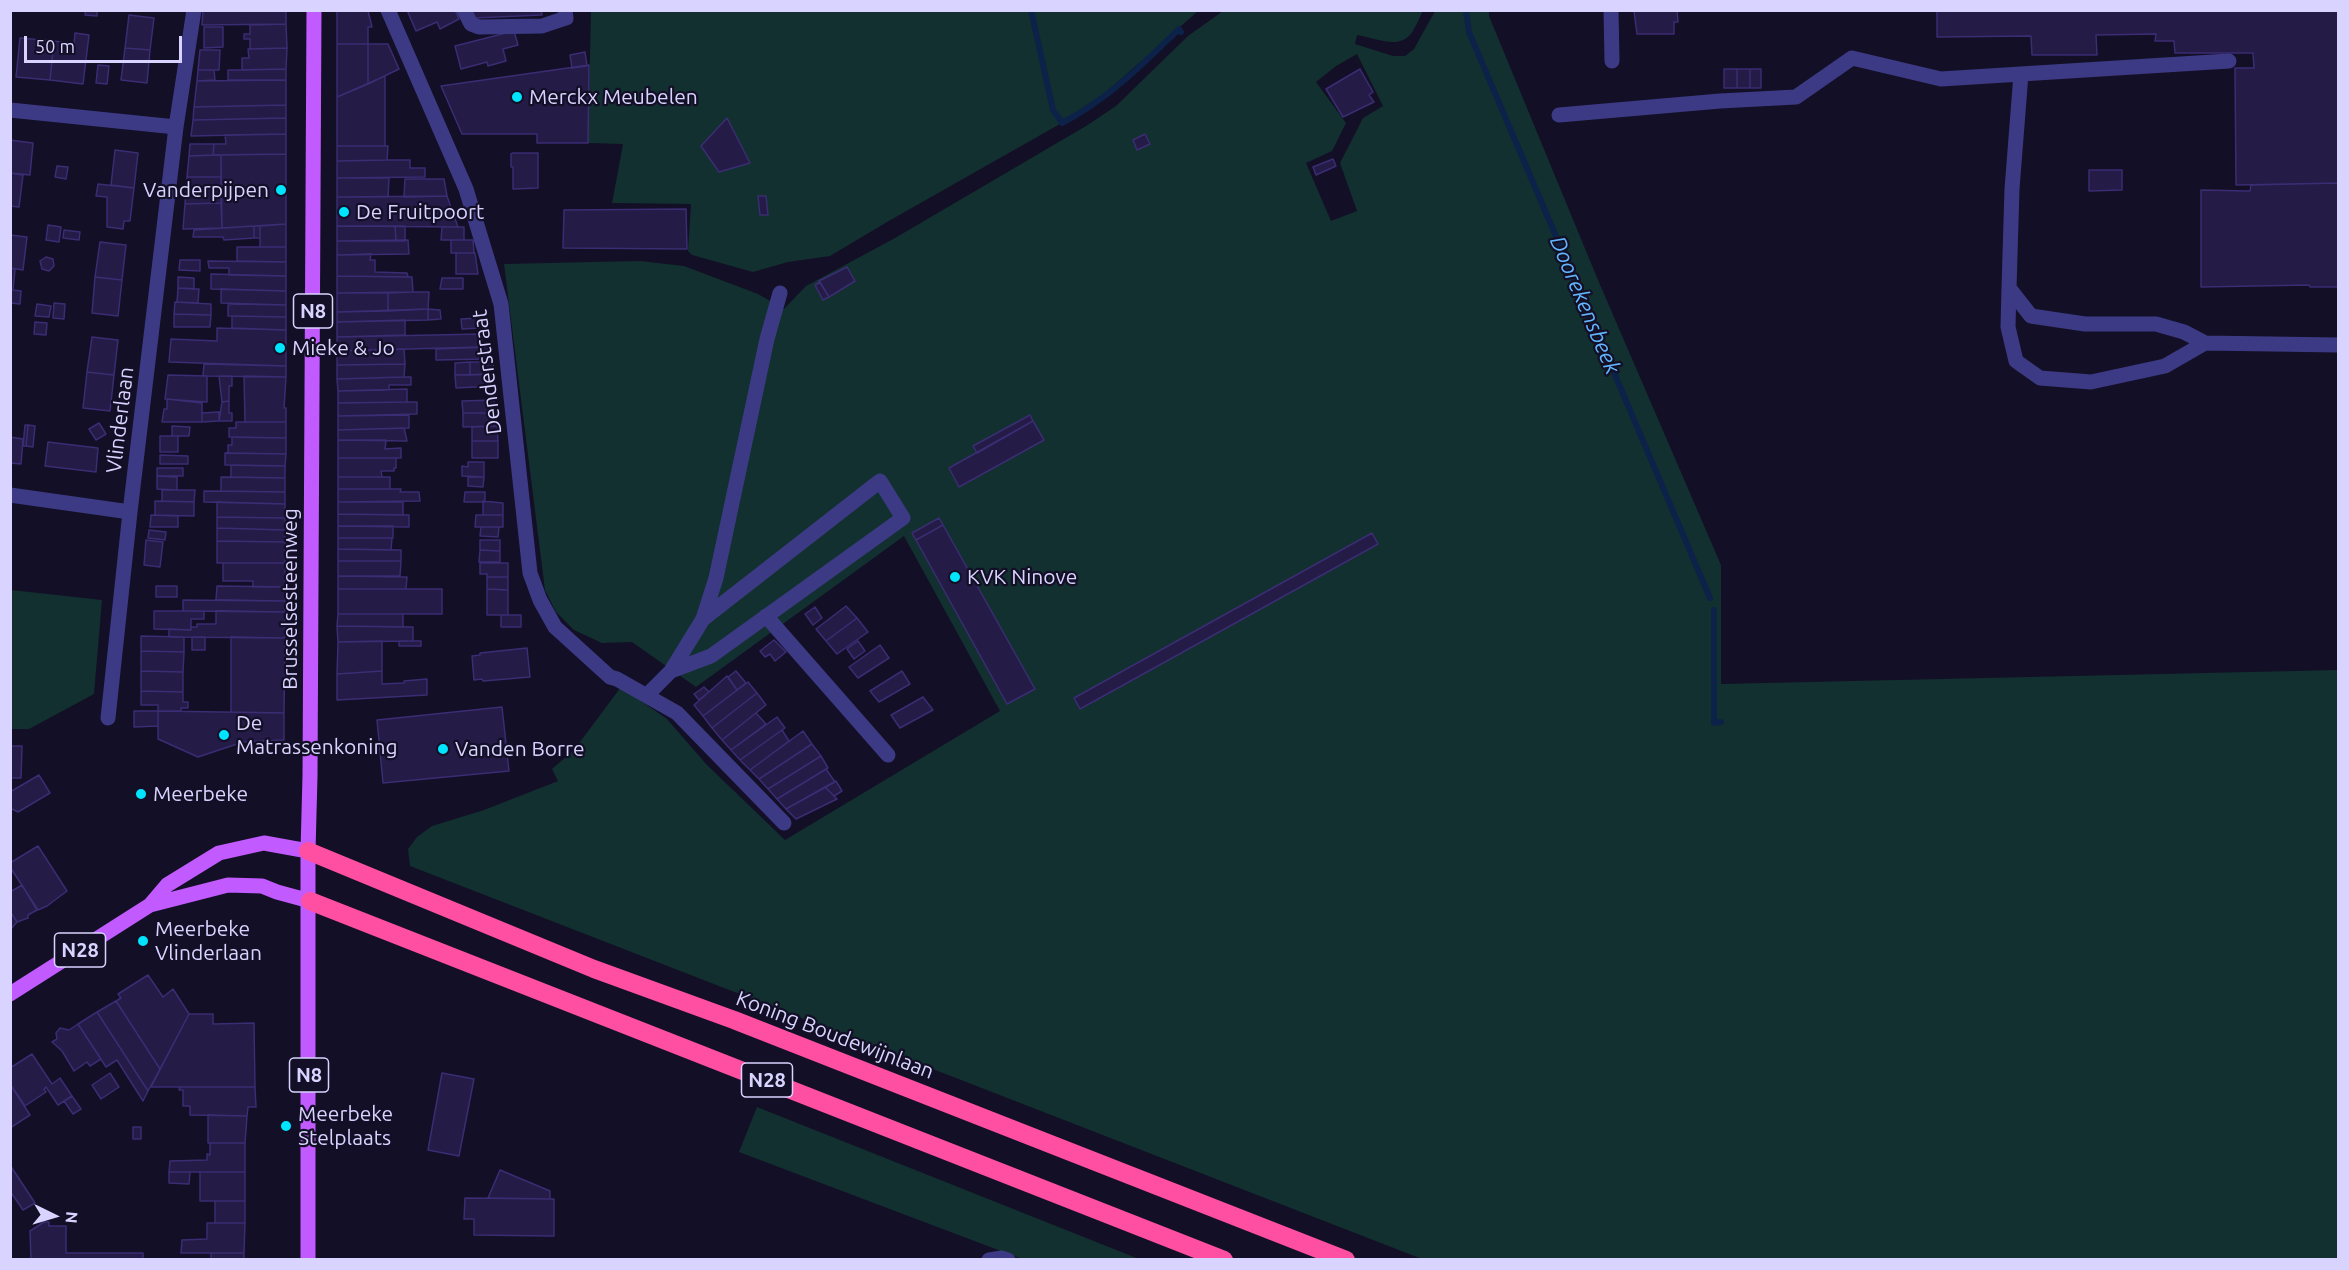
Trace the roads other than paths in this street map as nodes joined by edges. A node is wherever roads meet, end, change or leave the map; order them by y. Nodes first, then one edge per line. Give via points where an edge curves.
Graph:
1 (194, 10) edge
2 (314, 10) edge
3 (388, 10) edge
4 (464, 10) edge
5 (565, 10) edge
6 (1611, 10) edge
7 (1612, 61) dead end
8 (2229, 61) dead end
9 (2021, 74) junction
10 (10, 110) edge
11 (1559, 115) dead end
12 (176, 127) junction
13 (2009, 288) junction
14 (780, 293) dead end
15 (2205, 343) junction
16 (2338, 345) edge
17 (10, 495) edge
18 (130, 512) junction
19 (766, 616) junction
20 (704, 619) junction
21 (671, 671) junction
22 (647, 695) junction
23 (108, 718) dead end
24 (888, 755) dead end
25 (784, 823) dead end
26 (308, 851) junction
27 (310, 901) junction
28 (150, 905) junction
29 (10, 994) edge
30 (308, 1260) edge
31 (989, 1260) edge
32 (1008, 1260) edge
33 (1224, 1260) edge
34 (1346, 1260) edge

1 - 12 street, Vlinderlaan
2 - 26 main road, Brusselsesteenweg / N8
3 - 22 street, Denderstraat via 466,189 501,304 530,573 540,600 555,627 610,677
4 - 5 street via 471,24 479,27 542,26 566,18
6 - 7 street
8 - 9 street
9 - 11 street via 1941,79 1852,58 1796,98
9 - 13 street
10 - 12 street
12 - 18 street, Vlinderlaan
13 - 15 street via 2031,316 2085,324 2156,324
13 - 15 street via 2008,327 2016,361 2040,378 2091,382 2164,366
14 - 20 street
15 - 16 street
17 - 18 street
18 - 23 street, Vlinderlaan
19 - 20 street via 903,518 880,481
19 - 21 street via 711,656
19 - 24 street
20 - 21 street
21 - 22 street
22 - 25 street, Denderstraat via 677,713
26 - 27 main road, Brusselsesteenweg / N8
26 - 28 main road, N28 via 264,843 219,853 167,885
26 - 34 highway, Koning Boudewijnlaan / N28 via 594,969
27 - 28 main road, N28 via 262,886 228,885
27 - 30 main road, Brusselsesteenweg / N8
27 - 33 highway, N28
28 - 29 main road, N28
31 - 32 street

